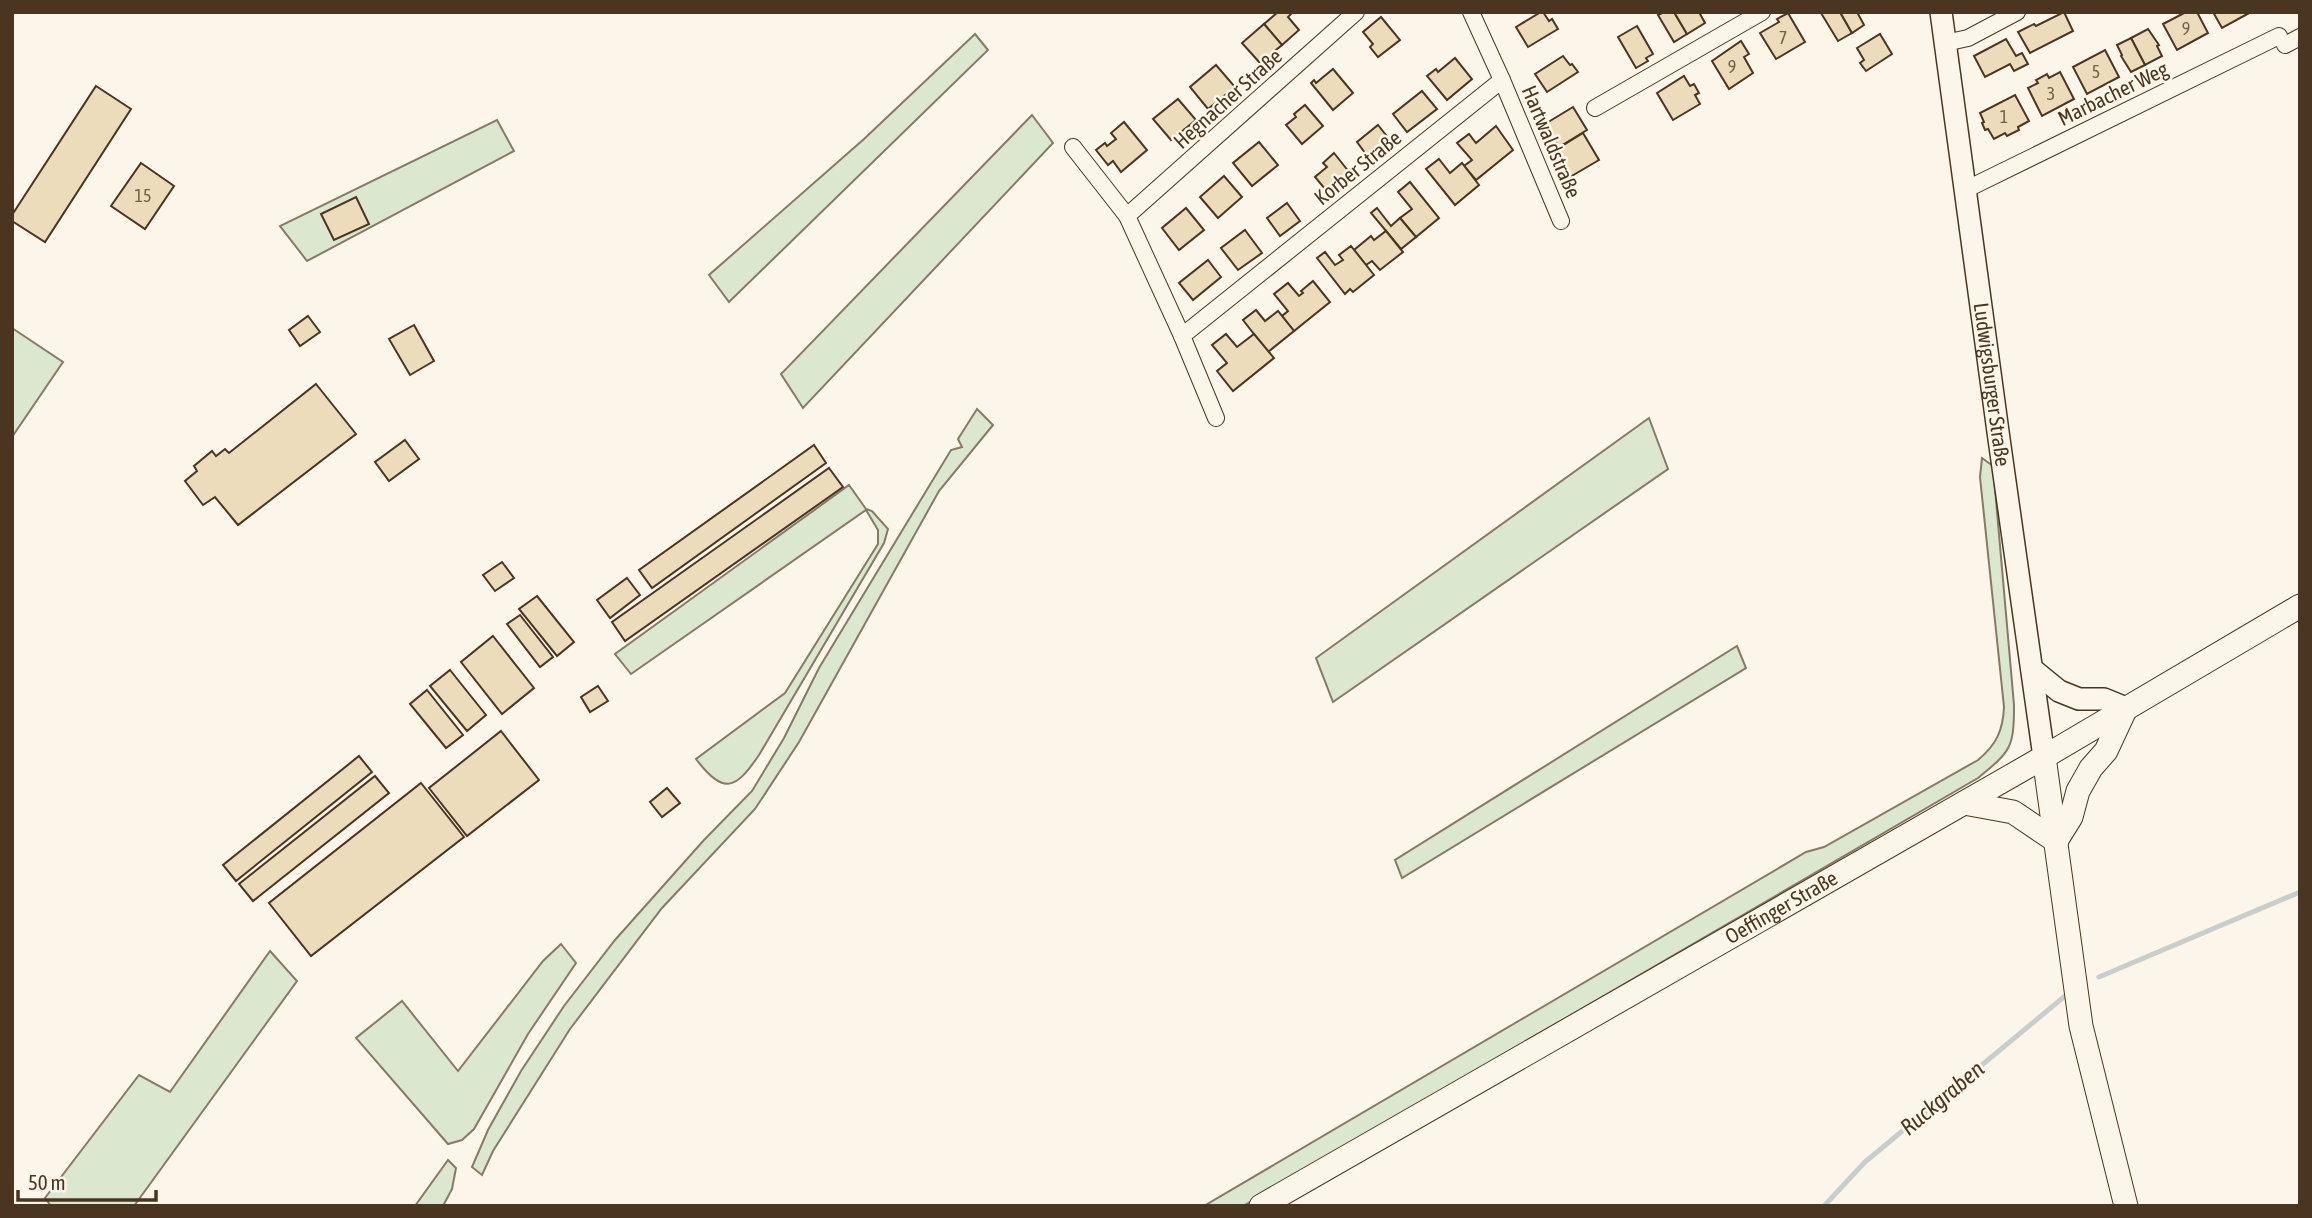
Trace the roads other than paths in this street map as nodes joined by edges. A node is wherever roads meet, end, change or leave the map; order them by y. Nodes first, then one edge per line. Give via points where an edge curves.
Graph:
1 (1356, 12) edge
2 (1471, 12) edge
3 (1762, 12) edge
4 (1941, 12) edge
5 (2018, 12) edge
6 (2300, 37) edge
7 (1945, 43) junction
8 (1502, 80) junction
9 (1595, 108) dead end
10 (1073, 148) dead end
11 (1965, 190) junction
12 (1127, 216) junction
13 (1561, 221) dead end
14 (1182, 336) junction
15 (1216, 418) dead end
16 (2300, 606) edge
17 (2032, 669) junction
18 (2126, 708) junction
19 (2044, 757) junction
20 (1964, 803) junction
21 (2056, 841) junction
22 (1261, 1206) edge
23 (2126, 1206) edge

1 - 12 street, Hegnacher Straße
2 - 8 street
3 - 9 street
4 - 7 street, Ludwigsburger Straße
5 - 7 street via 1968,38
6 - 11 street, Marbacher Weg via 2282,41
7 - 11 street, Ludwigsburger Straße
8 - 13 street, Hartwaldstraße
8 - 14 street, Korber Straße
10 - 12 street
11 - 17 street, Ludwigsburger Straße
12 - 14 street
14 - 15 street
16 - 18 main road, Oeffinger Straße
17 - 18 street via 2059,691 2078,699 2104,699
17 - 19 street, Ludwigsburger Straße
18 - 19 main road, Oeffinger Straße
18 - 21 main road via 2106,751 2078,791 2071,817
19 - 20 main road, Oeffinger Straße
19 - 21 main road
20 - 21 main road via 2013,812
20 - 22 main road, Oeffinger Straße
21 - 23 main road via 2081,1026

